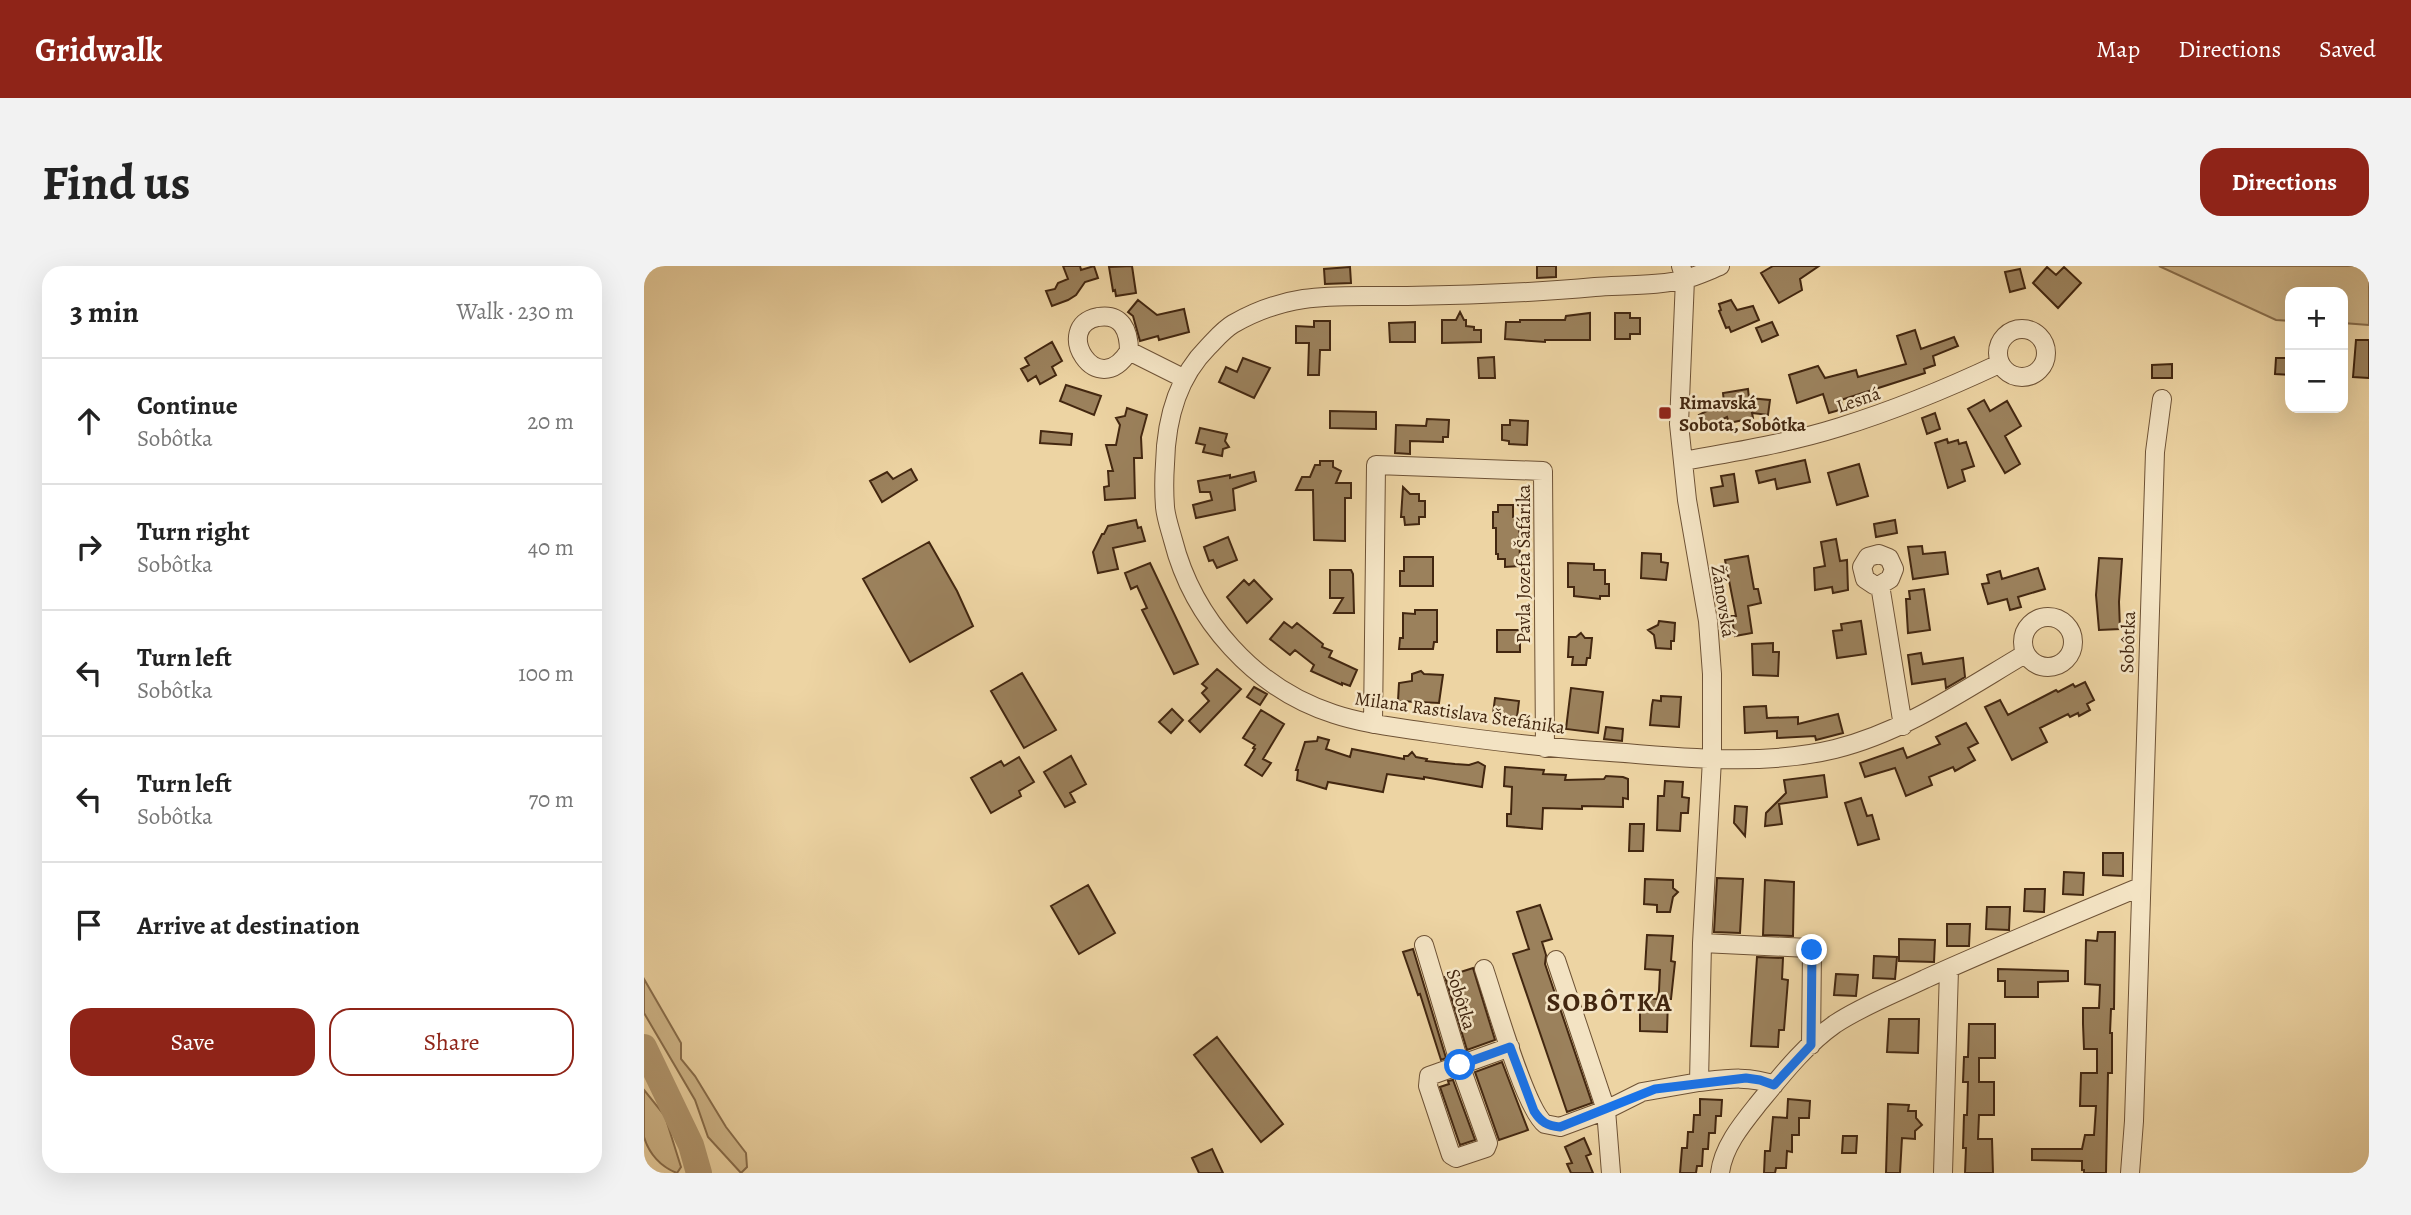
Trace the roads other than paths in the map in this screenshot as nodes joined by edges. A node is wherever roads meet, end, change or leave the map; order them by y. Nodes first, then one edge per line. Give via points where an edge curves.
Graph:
1 (1720, 266) edge
2 (1683, 273) edge
3 (1129, 351) dead end
4 (1999, 363) dead end
5 (1183, 378) junction
6 (2162, 399) dead end
7 (1683, 461) junction
8 (1880, 585) dead end
9 (2025, 654) dead end
10 (1373, 724) junction
11 (1903, 726) junction
12 (1545, 748) junction
13 (1712, 759) junction
14 (2140, 887) junction
15 (1702, 943) junction
16 (1424, 945) dead end
17 (1556, 960) dead end
18 (1484, 969) dead end
19 (1948, 969) junction
20 (1811, 1045) junction
21 (1510, 1047) junction
22 (1460, 1065) junction
23 (1699, 1082) junction
24 (1774, 1085) junction
25 (1606, 1110) junction
26 (1611, 1173) edge
27 (1720, 1173) edge
28 (1944, 1173) edge
29 (2130, 1173) edge

1 - 2 street, Milana Rastislava Štefánika
2 - 5 street, Milana Rastislava Štefánika via 1516,294 1295,299 1258,310 1227,328 1194,360
2 - 7 street, Žánovská via 1679,424
3 - 5 street
4 - 7 street, Lesná via 1935,394 1839,428
5 - 10 street, Milana Rastislava Štefánika via 1166,446 1165,510 1192,593 1229,646 1279,688 1332,714
6 - 14 street, Sobôtka via 2155,452
7 - 13 street, Žánovská via 1708,621
8 - 11 street
9 - 11 street, Milana Rastislava Štefánika
10 - 12 street, Milana Rastislava Štefánika
10 - 12 street, Pavla Jozefa Šafárika via 1376,465 1544,471
11 - 13 street, Milana Rastislava Štefánika via 1805,755
12 - 13 street, Milana Rastislava Štefánika
13 - 15 street, Žánovská
14 - 19 street
14 - 29 street, Sobôtka
15 - 20 street via 1812,950
15 - 23 street
16 - 22 street, Sobôtka
17 - 25 street
18 - 21 street, Sobôtka
19 - 20 street via 1836,1024
19 - 28 street
20 - 24 street
21 - 22 street, Sobôtka
21 - 25 street, Sobôtka via 1534,1111 1545,1124 1560,1127
22 - 22 street, Sobôtka via 1488,1143 1486,1148 1456,1158 1451,1155 1428,1086 1429,1076
23 - 24 street, Sobôtka via 1746,1078
23 - 25 street, Sobôtka via 1642,1093
24 - 27 street via 1734,1136
25 - 26 street

